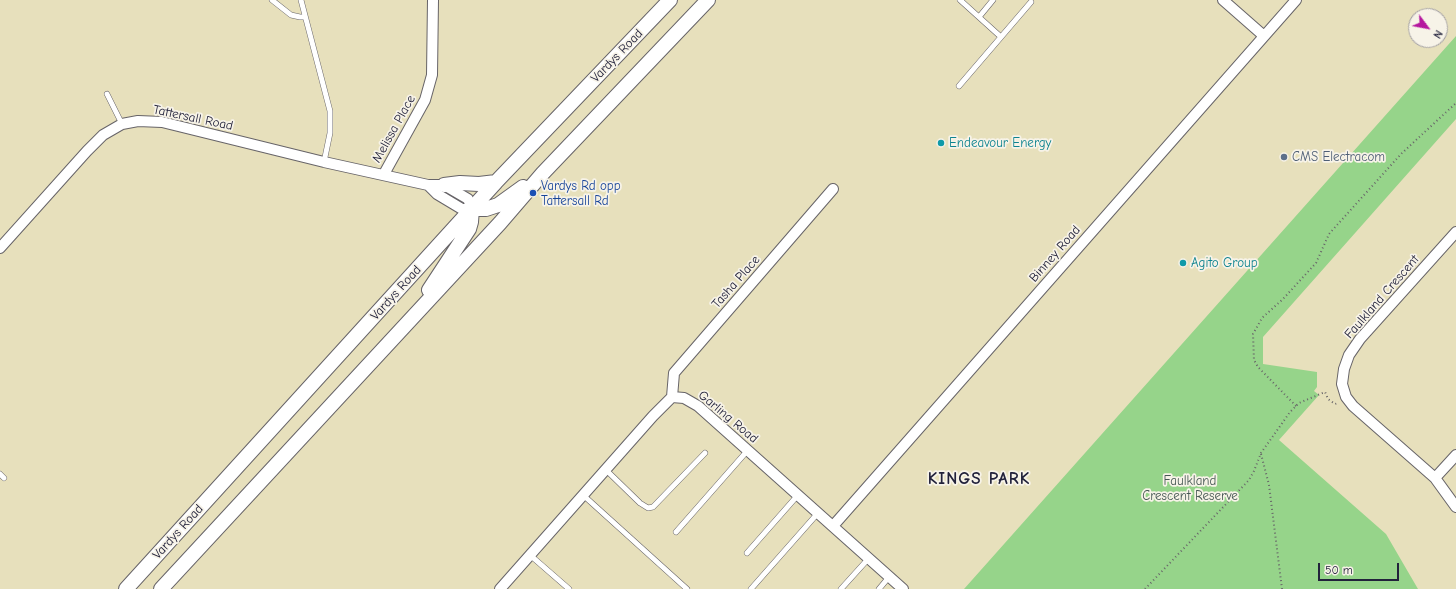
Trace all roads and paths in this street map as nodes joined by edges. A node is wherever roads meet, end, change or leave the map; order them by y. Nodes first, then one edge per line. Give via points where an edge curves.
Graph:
1 (272, 0) edge
2 (301, 0) edge
3 (433, 0) edge
4 (670, 0) edge
5 (708, 0) edge
6 (960, 0) edge
7 (993, 0) edge
8 (1223, 0) edge
9 (1296, 0) edge
10 (1031, 2) dead end
11 (305, 16) junction
12 (979, 17) junction
13 (1264, 36) junction
14 (1001, 37) junction
15 (959, 86) dead end
16 (107, 94) dead end
17 (1456, 103) edge
18 (122, 124) junction
19 (324, 162) junction
20 (543, 173) junction
21 (384, 174) junction
22 (496, 182) junction
23 (428, 184) junction
24 (444, 185) junction
25 (833, 190) dead end
26 (472, 209) junction
27 (1456, 232) edge
28 (0, 248) edge
29 (404, 327) junction
30 (672, 397) junction
31 (1346, 397) junction
32 (1296, 406) junction
33 (748, 450) junction
34 (705, 452) dead end
35 (1261, 453) junction
36 (1456, 455) edge
37 (606, 469) junction
38 (1435, 478) junction
39 (583, 495) junction
40 (798, 495) junction
41 (1456, 507) edge
42 (818, 513) junction
43 (833, 526) junction
44 (676, 532) dead end
45 (530, 554) junction
46 (747, 554) dead end
47 (869, 558) junction
48 (188, 560) junction
49 (889, 577) junction
50 (126, 589) edge
51 (161, 589) edge
52 (168, 589) edge
53 (500, 589) edge
54 (569, 589) edge
55 (687, 589) edge
56 (751, 589) edge
57 (841, 589) edge
58 (879, 589) edge
59 (902, 589) edge
60 (1145, 589) edge
61 (1282, 589) edge

1 - 11 lane via 291,15
2 - 11 lane
3 - 21 street, Melissa Place via 432,75 425,100
4 - 22 main road, Vardys Road
5 - 20 main road, Vardys Road
6 - 12 lane
7 - 12 lane
8 - 13 street
9 - 13 street, Binney Road
10 - 14 lane
11 - 19 lane via 330,111 330,133
12 - 14 lane
13 - 43 street, Binney Road
14 - 15 lane
16 - 18 lane
17 - 32 path via 1401,154 1329,234 1316,264 1262,318 1253,334 1254,360 1258,367
18 - 19 street, Tattersall Road via 138,120 162,122
18 - 28 street, Tattersall Road via 102,135
19 - 21 street, Tattersall Road
20 - 26 main road via 498,205 486,209
20 - 29 main road, Vardys Road
21 - 23 street, Tattersall Road
22 - 24 main road
22 - 26 main road, Vardys Road
23 - 24 street, Tattersall Road
23 - 26 street, Tattersall Road via 437,194 462,209
24 - 26 street, Tattersall Road via 468,199
25 - 30 street, Tasha Place via 674,373
26 - 29 main road via 469,229
26 - 50 main road, Vardys Road
27 - 31 street, Faulkland Crescent via 1360,339 1349,355 1342,384
29 - 48 main road, Vardys Road
30 - 33 street, Garling Road via 684,398 698,406
30 - 37 street
31 - 32 path via 1335,404 1324,392
31 - 38 street
32 - 35 path
33 - 40 street, Garling Road
33 - 44 lane
34 - 37 lane via 653,508 640,503
35 - 60 path via 1249,480
35 - 61 path via 1269,485
36 - 38 street
37 - 39 street
38 - 41 street
39 - 45 street
39 - 55 lane
40 - 42 street, Garling Road
40 - 46 lane
42 - 43 street, Garling Road
42 - 56 lane
43 - 47 street, Garling Road
45 - 53 street
45 - 54 lane
47 - 49 street, Garling Road
47 - 57 lane
48 - 51 main road, Vardys Road
48 - 52 main road, Vardys Road
49 - 58 lane
49 - 59 street, Garling Road

